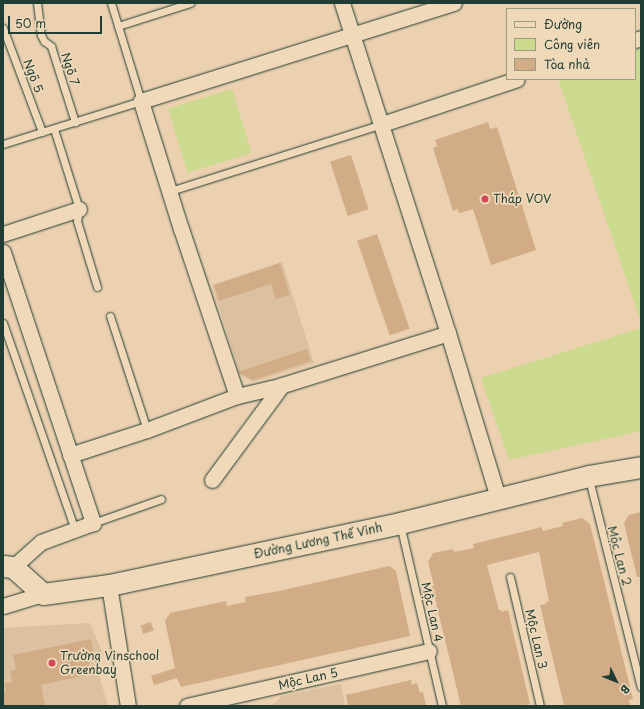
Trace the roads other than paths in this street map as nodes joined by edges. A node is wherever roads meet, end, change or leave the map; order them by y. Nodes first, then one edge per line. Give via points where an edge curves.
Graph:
1 (37, 3) edge
2 (111, 3) edge
3 (190, 3) edge
4 (342, 3) edge
5 (454, 3) edge
6 (118, 26) junction
7 (3, 28) edge
8 (353, 35) junction
9 (514, 80) edge
10 (142, 101) junction
11 (75, 122) junction
12 (382, 124) junction
13 (54, 129) junction
14 (42, 132) junction
15 (3, 144) edge
16 (170, 191) junction
17 (79, 209) junction
18 (3, 234) edge
19 (3, 252) edge
20 (97, 287) dead end
21 (110, 316) dead end
22 (3, 323) edge
23 (448, 333) junction
24 (282, 385) junction
25 (236, 396) junction
26 (147, 430) junction
27 (70, 455) junction
28 (641, 468) edge
29 (588, 476) junction
30 (212, 480) dead end
31 (498, 498) junction
32 (161, 499) dead end
33 (93, 523) junction
34 (400, 524) junction
35 (75, 530) junction
36 (8, 567) edge
37 (510, 577) dead end
38 (109, 585) junction
39 (43, 594) junction
40 (3, 606) edge
41 (430, 651) junction
42 (641, 687) edge
43 (128, 706) edge
44 (187, 706) edge
45 (442, 706) edge
46 (540, 706) edge

1 - 11 lane, Ngõ 7 via 41,35 51,46
2 - 6 lane
3 - 6 lane
4 - 8 street
5 - 8 street
6 - 10 lane
7 - 14 lane, Ngõ 5
8 - 10 street
8 - 12 street
9 - 12 street
10 - 11 lane
10 - 16 street
11 - 13 lane
12 - 16 lane
12 - 23 street
13 - 14 lane
13 - 17 lane
14 - 15 lane
16 - 25 street
17 - 18 street
17 - 20 lane via 77,221
19 - 27 street
21 - 26 lane
22 - 35 lane
23 - 24 street
23 - 31 street
24 - 25 street
24 - 30 street
25 - 26 street
26 - 27 street
27 - 33 street
28 - 29 street, Đường Lương Thế Vinh
29 - 31 street, Đường Lương Thế Vinh
29 - 42 lane, Mộc Lan 2
31 - 34 street, Đường Lương Thế Vinh
32 - 33 lane
33 - 35 street
34 - 38 street, Đường Lương Thế Vinh
34 - 41 lane, Mộc Lan 4
35 - 36 street via 41,542
36 - 39 street
37 - 46 lane, Mộc Lan 3
38 - 39 street, Đường Lương Thế Vinh
38 - 43 street
39 - 40 street
41 - 44 street, Mộc Lan 5
41 - 45 lane, Mộc Lan 4

